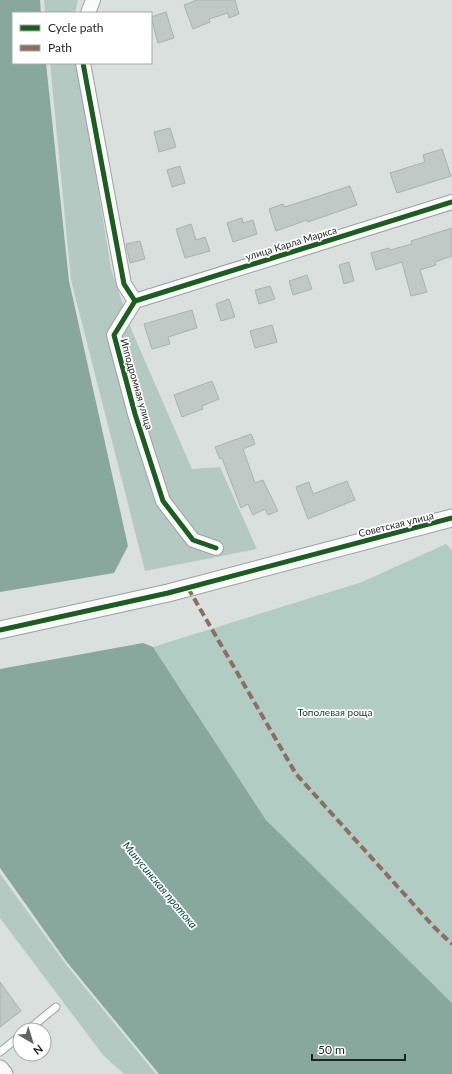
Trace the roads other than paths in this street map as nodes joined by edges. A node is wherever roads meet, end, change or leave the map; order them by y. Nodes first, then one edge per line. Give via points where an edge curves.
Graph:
1 (93, 0) edge
2 (88, 12) edge
3 (83, 64) edge
4 (452, 202) edge
5 (135, 301) junction
6 (452, 518) edge
7 (216, 548) dead end
8 (0, 630) edge
9 (56, 1008) dead end
10 (38, 1022) edge
11 (12, 1042) edge
12 (0, 1052) edge
13 (0, 1069) edge
14 (4, 1074) edge

1 - 2 street
3 - 5 street via 124,284
4 - 5 street, улица Карла Маркса
5 - 7 street, Ипподромная улица via 114,335 135,414 163,501 193,540
6 - 8 street, Советская улица via 168,593
9 - 10 lane
11 - 12 lane
13 - 14 street

